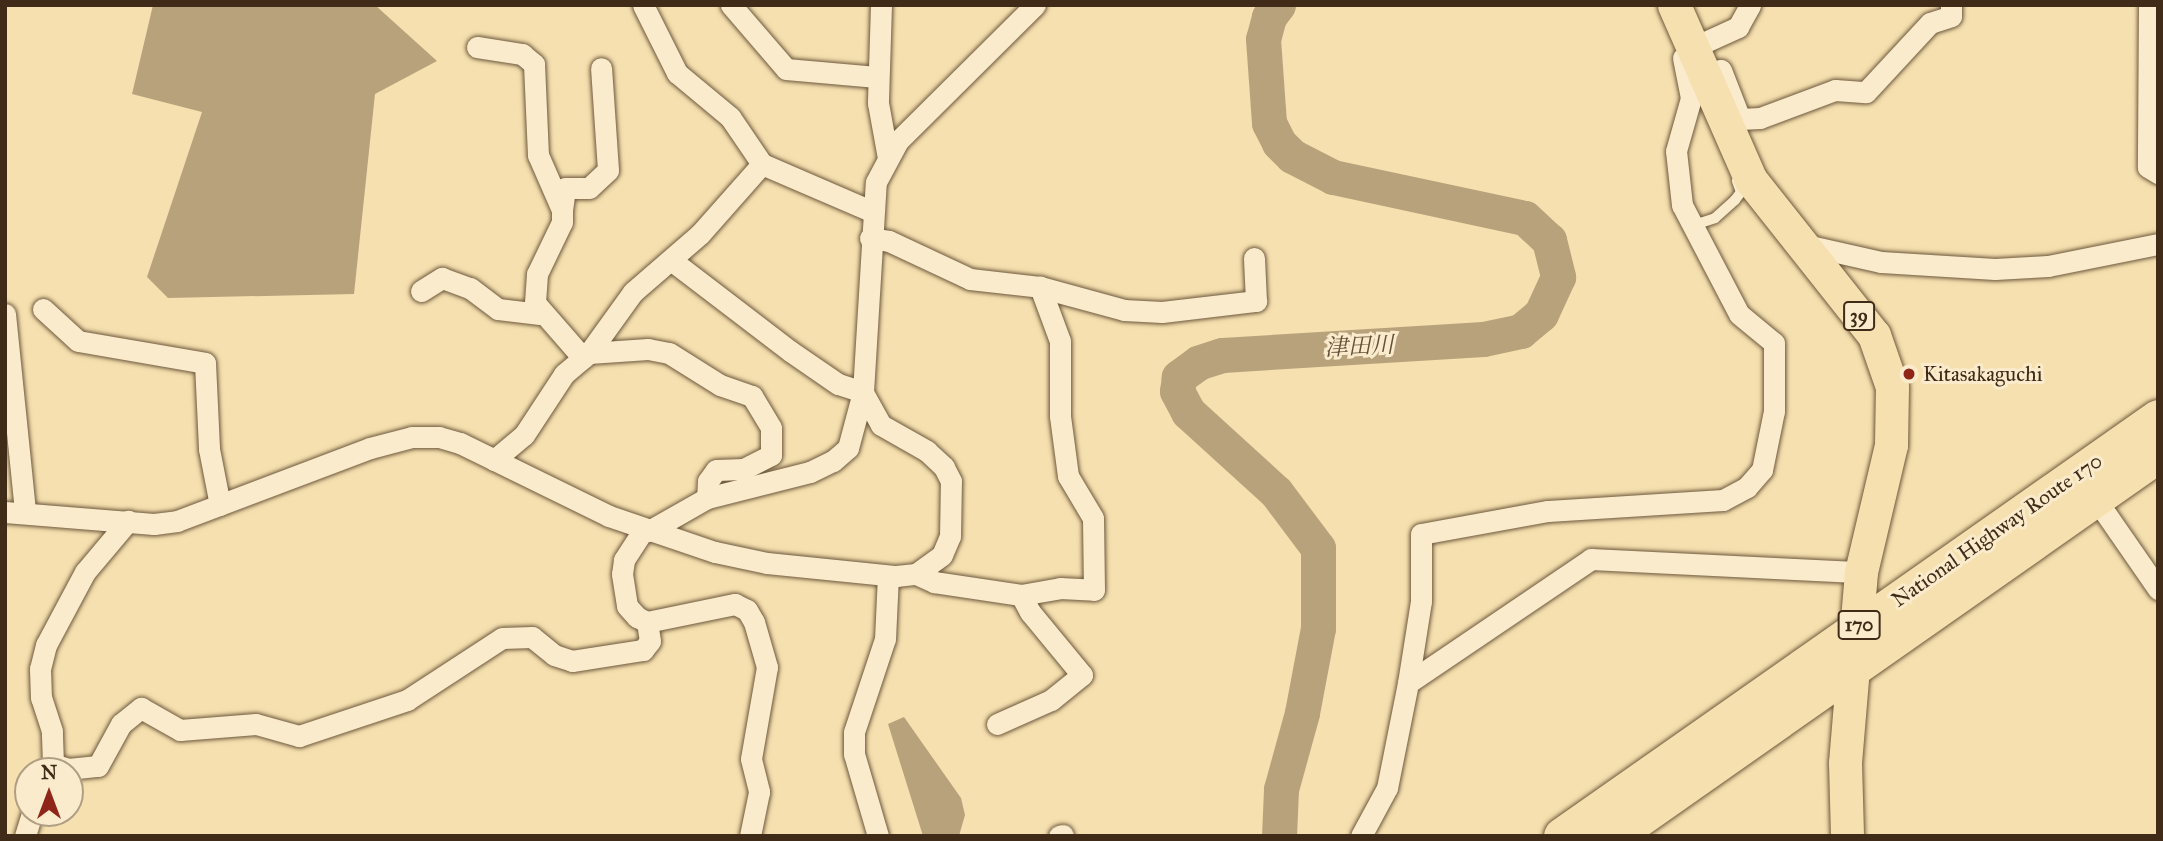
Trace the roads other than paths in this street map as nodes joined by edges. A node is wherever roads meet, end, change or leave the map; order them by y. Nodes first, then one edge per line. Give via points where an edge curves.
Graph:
1 (643, 5) edge
2 (730, 5) edge
3 (881, 5) edge
4 (1035, 5) edge
5 (1750, 5) edge
6 (1951, 5) edge
7 (2149, 5) edge
8 (1676, 9) edge
9 (477, 47) dead end
10 (1698, 61) junction
11 (601, 68) dead end
12 (877, 77) junction
13 (1736, 150) junction
14 (888, 158) junction
15 (762, 164) junction
16 (2158, 173) edge
17 (562, 210) junction
18 (871, 211) junction
19 (1691, 226) junction
20 (870, 238) junction
21 (1799, 243) junction
22 (2158, 243) edge
23 (1254, 258) dead end
24 (671, 260) junction
25 (1040, 287) junction
26 (421, 291) dead end
27 (43, 309) dead end
28 (5, 314) edge
29 (540, 314) junction
30 (586, 355) junction
31 (863, 391) junction
32 (2158, 418) edge
33 (2158, 454) edge
34 (494, 460) junction
35 (707, 498) junction
36 (2095, 498) junction
37 (220, 505) junction
38 (15, 512) edge
39 (128, 521) junction
40 (646, 530) junction
41 (1861, 572) junction
42 (916, 574) junction
43 (888, 576) junction
44 (2158, 589) edge
45 (1021, 595) junction
46 (647, 621) junction
47 (1857, 627) junction
48 (1856, 668) junction
49 (1408, 683) junction
50 (997, 724) dead end
51 (51, 757) edge
52 (84, 770) edge
53 (1841, 832) edge
54 (750, 836) edge
55 (878, 836) edge
56 (1362, 836) edge
57 (1562, 836) edge
58 (1613, 836) edge

1 - 15 street via 677,73 730,117
2 - 12 street via 786,69
3 - 12 street
4 - 14 street via 905,133
5 - 10 street via 1738,27
6 - 10 street via 1951,16 1930,23 1866,92 1835,90 1760,118 1740,119 1721,70
7 - 16 street via 2148,167
8 - 10 main road, 39
8 - 19 street via 1673,29 1691,79 1676,176
9 - 17 street via 523,54 534,64 538,155
10 - 13 main road, 39
11 - 17 street via 608,170 589,188 565,188
12 - 14 street
13 - 19 lane via 1734,172 1741,192 1715,218
13 - 21 main road, 39 via 1751,180
14 - 18 street via 876,182
15 - 18 street
15 - 24 street via 741,193
17 - 29 street via 562,222 537,274 535,303
18 - 20 street
19 - 49 street via 1739,314 1773,343 1774,411 1762,470 1746,487 1723,500 1548,511 1421,534 1421,601
20 - 25 street via 890,241 970,279
20 - 31 street
21 - 22 street via 1881,262 1983,269 2048,267
21 - 41 main road, 39 via 1874,335 1892,387 1891,445
23 - 25 street via 1256,301 1189,312 1124,310
24 - 30 street via 633,292
24 - 31 street via 818,371 838,384
25 - 45 street via 1060,341 1060,416 1068,476 1093,518 1094,590 1060,588
26 - 29 street via 442,278 470,288 498,309
27 - 37 street via 78,341 205,363 209,449
28 - 38 street
29 - 30 street
30 - 34 street via 564,374 524,435
30 - 35 street via 648,349 668,353 720,385 752,396 771,428 771,455 751,467 716,470 708,481
31 - 35 street via 848,448 833,461 810,472
31 - 42 street via 881,425 927,451 951,481 950,536 942,555
32 - 47 highway, National Highway Route 170 / 170
33 - 36 highway, National Highway Route 170 / 170
34 - 37 street via 460,443 412,437 370,448
34 - 40 street
35 - 40 street
36 - 44 street
36 - 48 highway, National Highway Route 170 / 170
37 - 39 street via 177,521
38 - 39 street
39 - 51 street via 85,572 46,645 40,669 41,698 52,732
40 - 43 street via 767,563
40 - 46 street via 624,560 622,575 627,606
41 - 47 main road, 39
41 - 49 street via 1591,559
42 - 43 street
42 - 45 street via 934,582
43 - 55 street via 885,639 854,732 854,754
45 - 50 street via 1082,675 1051,701
46 - 52 street via 650,641 643,650 572,661 554,655 532,637 502,638 407,701 299,736 256,724 180,730 141,708 121,724 98,766
46 - 54 street via 735,604 747,610 754,622 767,667 751,759 759,792
47 - 48 main road, 39
47 - 57 highway, National Highway Route 170 / 170
48 - 53 main road, 39
48 - 58 highway, National Highway Route 170 / 170
49 - 56 street via 1387,788

